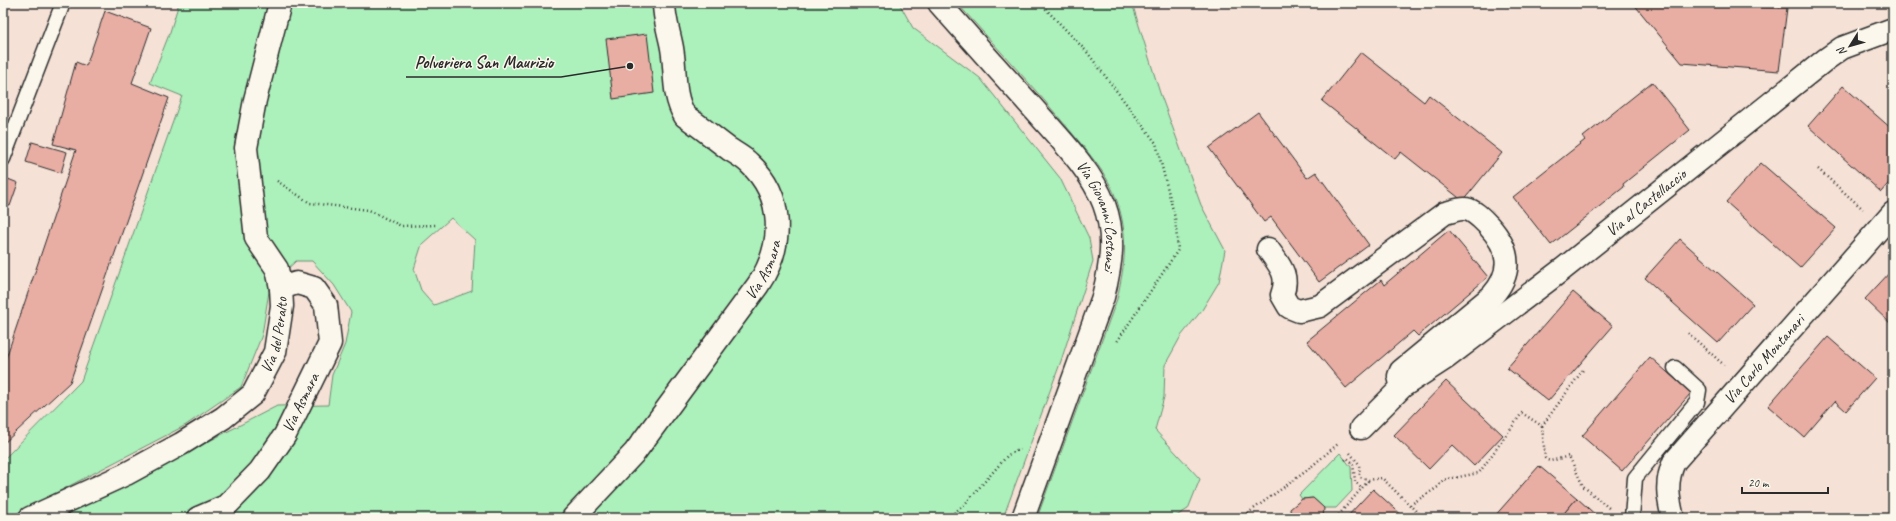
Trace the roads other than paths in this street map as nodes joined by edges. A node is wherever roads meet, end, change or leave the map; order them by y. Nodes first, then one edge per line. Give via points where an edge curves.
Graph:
1 (63, 3) edge
2 (664, 3) edge
3 (939, 3) edge
4 (275, 7) edge
5 (1893, 29) edge
6 (3, 158) edge
7 (1887, 219) edge
8 (1268, 249) dead end
9 (282, 288) junction
10 (1674, 368) dead end
11 (1403, 386) junction
12 (1361, 428) dead end
13 (30, 518) edge
14 (198, 518) edge
15 (573, 518) edge
16 (1023, 518) edge
17 (1632, 518) edge
18 (1674, 518) edge

1 - 6 lane
2 - 15 street, Via Asmara via 664,18 672,44 676,94 680,107 685,116 749,163 767,186 775,206 778,230 773,259 758,285 635,452
3 - 16 street, Via Giovanni Costanzi via 1093,180 1110,227 1111,263 1104,297
4 - 9 street, Via del Peralto via 246,148 256,238 277,269
5 - 11 street, Via al Castellaccio via 1842,48 1825,60 1563,269 1446,358
7 - 18 street, Via Carlo Montanari via 1674,462 1667,489
8 - 11 street via 1283,271 1286,285 1282,294 1289,308 1299,311 1320,306 1445,213 1464,209 1483,220 1503,244 1507,258 1501,286 1401,371 1399,381
9 - 13 street, Via del Peralto via 275,352 253,394 223,418 181,444 126,474
9 - 14 street, Via Asmara via 297,283 314,288 326,305 330,343 285,435 260,471 226,506
10 - 17 lane via 1699,390 1697,402 1635,478
11 - 12 street, Via al Castellaccio

